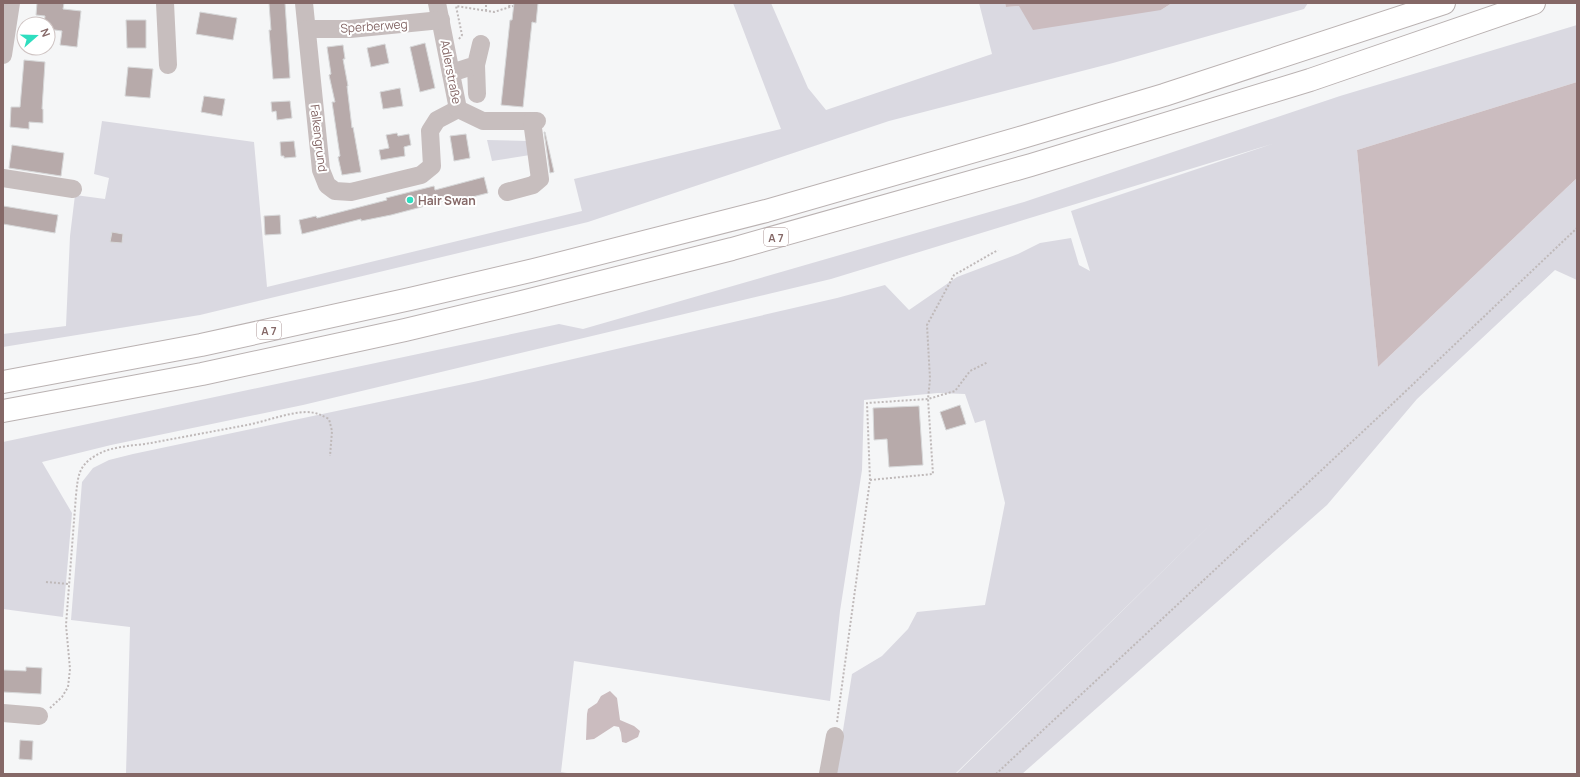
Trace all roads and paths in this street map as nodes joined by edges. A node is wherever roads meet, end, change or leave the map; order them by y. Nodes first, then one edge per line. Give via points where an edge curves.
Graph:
1 (11, 3) edge
2 (165, 3) edge
3 (304, 3) edge
4 (437, 3) edge
5 (486, 3) edge
6 (510, 3) edge
7 (1444, 3) edge
8 (1534, 3) edge
9 (456, 5) edge
10 (513, 6) dead end
11 (509, 7) junction
12 (486, 11) junction
13 (441, 20) junction
14 (307, 29) junction
15 (481, 44) dead end
16 (446, 48) junction
17 (3, 55) edge
18 (476, 64) junction
19 (168, 65) dead end
20 (451, 73) junction
21 (477, 94) dead end
22 (458, 109) junction
23 (3, 178) edge
24 (73, 189) dead end
25 (507, 192) dead end
26 (1577, 228) edge
27 (998, 250) dead end
28 (988, 362) dead end
29 (3, 382) edge
30 (928, 398) junction
31 (3, 411) edge
32 (330, 456) dead end
33 (870, 480) junction
34 (46, 582) dead end
35 (69, 584) junction
36 (3, 713) edge
37 (39, 716) joint
38 (835, 736) joint
39 (828, 774) edge
40 (996, 774) edge

1 - 17 street
2 - 19 street
3 - 14 street, Falkengrund
4 - 13 street, Adlerstraße
5 - 12 path
6 - 11 path
7 - 29 highway, A 7 via 1157,97 766,211 410,299 200,345
8 - 31 highway, A 7 via 1362,63 1016,170 732,249 405,330 202,374
9 - 12 path
9 - 16 path via 462,35 454,46
10 - 11 path
11 - 12 path via 494,12
13 - 14 street, Sperberweg via 350,29
13 - 16 street, Adlerstraße
14 - 22 street, Falkengrund via 321,170 326,185 335,191 351,192 421,175 432,166 430,131 437,120
15 - 18 street
16 - 20 street, Adlerstraße
18 - 20 street
18 - 21 street
20 - 22 street, Adlerstraße
22 - 25 street, Adlerstraße via 483,121 535,121 540,179 533,185
23 - 24 street
26 - 40 path
27 - 30 path via 954,275 927,325 930,379
28 - 30 path via 970,371 955,391
30 - 33 path via 867,403
30 - 33 path via 934,474
32 - 35 path via 332,431 329,419 317,412 292,414 109,450 95,456 78,473
33 - 38 path
34 - 35 path
35 - 37 path via 66,625 70,669 68,687 55,705
36 - 37 street
38 - 39 street

